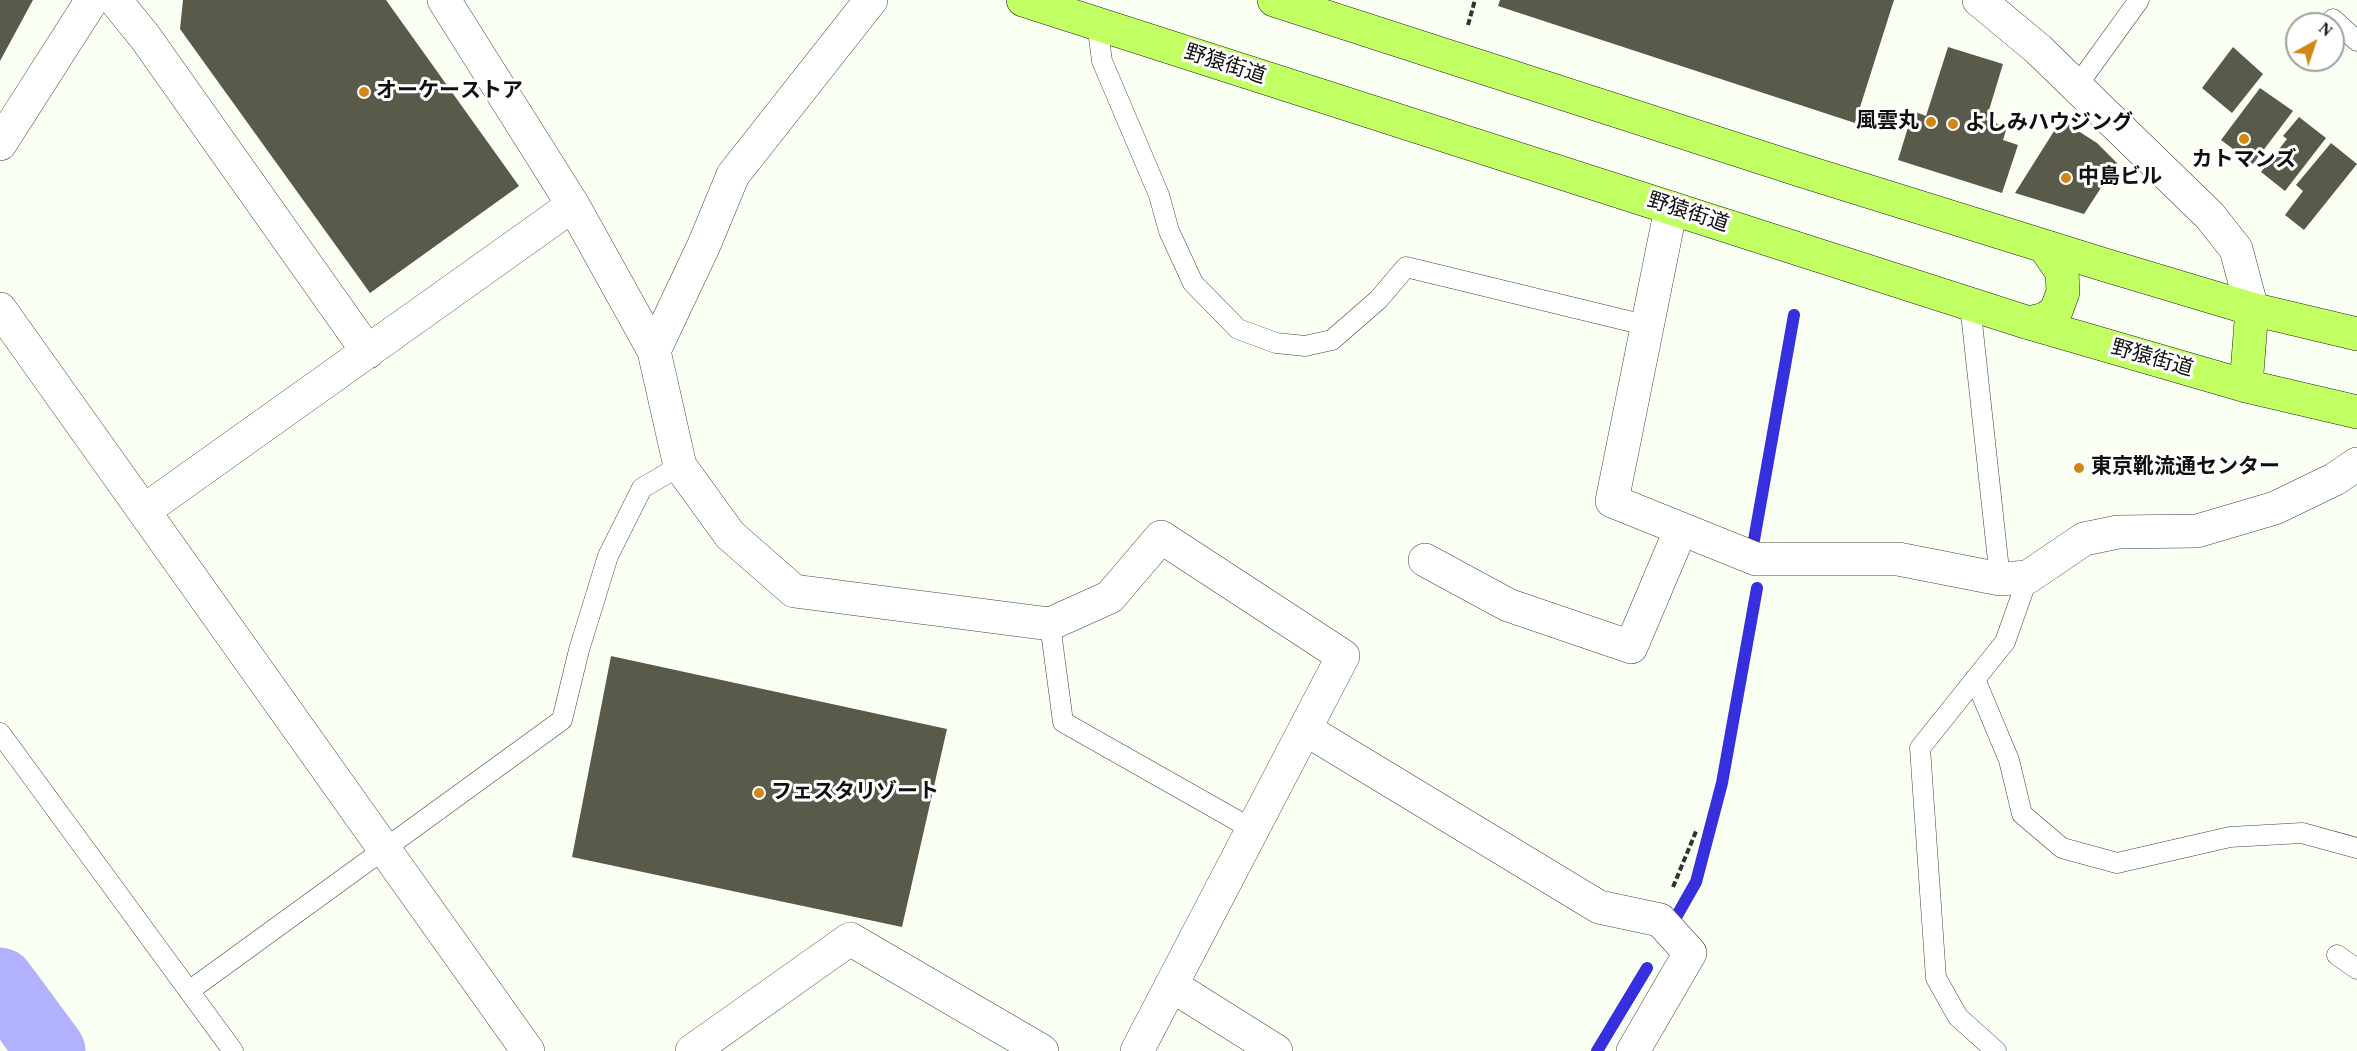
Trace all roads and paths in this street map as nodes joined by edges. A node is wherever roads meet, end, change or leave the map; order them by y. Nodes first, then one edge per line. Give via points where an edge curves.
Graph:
1 (92, 0) edge
2 (115, 0) edge
3 (444, 0) edge
4 (871, 0) edge
5 (1023, 0) edge
6 (1274, 0) edge
7 (1475, 0) edge
8 (2139, 0) edge
9 (1995, 4) edge
10 (1097, 23) junction
11 (1467, 29) dead end
12 (2345, 30) edge
13 (2357, 41) edge
14 (2077, 86) junction
15 (0, 144) edge
16 (573, 205) junction
17 (1671, 208) junction
18 (2044, 246) junction
19 (1970, 304) junction
20 (0, 309) edge
21 (2252, 309) junction
22 (2029, 323) junction
23 (1648, 326) junction
24 (2357, 334) edge
25 (654, 351) junction
26 (368, 352) junction
27 (2246, 387) junction
28 (2357, 412) edge
29 (2357, 464) edge
30 (680, 466) junction
31 (145, 510) junction
32 (1681, 529) junction
33 (1425, 560) dead end
34 (2014, 578) junction
35 (1050, 624) junction
36 (1975, 679) junction
37 (1305, 729) junction
38 (0, 733) edge
39 (1252, 829) junction
40 (1697, 829) dead end
41 (383, 848) junction
42 (2357, 848) edge
43 (1660, 920) junction
44 (2337, 955) dead end
45 (2357, 969) edge
46 (1171, 985) junction
47 (189, 991) junction
48 (233, 1051) edge
49 (528, 1051) edge
50 (692, 1051) edge
51 (1042, 1051) edge
52 (1137, 1051) edge
53 (1276, 1051) edge
54 (1633, 1051) edge
55 (1996, 1051) edge

1 - 15 street
2 - 26 street
3 - 16 street
4 - 25 street via 733,175
5 - 10 main road, 野猿街道
6 - 18 main road
7 - 11 path
8 - 14 lane
9 - 14 street
10 - 17 main road, 野猿街道
10 - 23 lane via 1102,61 1159,195 1169,231 1205,297 1238,329 1276,343 1305,346 1332,340 1379,300 1406,267
12 - 13 lane
14 - 21 street via 2210,216 2236,249
16 - 25 street
16 - 26 street
17 - 19 main road, 野猿街道
17 - 23 street
18 - 21 main road
18 - 22 main road via 2062,273 2063,292 2056,311
19 - 22 main road, 野猿街道
19 - 34 lane
20 - 31 street
21 - 24 main road
21 - 27 main road
22 - 27 main road, 野猿街道
23 - 32 street via 1612,501
25 - 30 street
26 - 31 street
27 - 28 main road, 野猿街道
29 - 34 street via 2275,508 2197,531 2118,532 2084,539
30 - 35 street via 730,535 794,591
30 - 41 lane via 642,488 608,556 562,720
31 - 41 street
32 - 33 street via 1631,647 1508,606
32 - 34 street via 1756,559 1898,559
34 - 36 lane via 2005,642
35 - 37 street via 1110,597 1161,537 1343,656
35 - 39 lane via 1064,722
36 - 42 lane via 2009,760 2022,814 2062,848 2117,863 2230,837 2302,833
36 - 55 lane via 1920,748 1936,978 1958,1017
37 - 39 street
37 - 43 street via 1599,907
38 - 47 lane
39 - 46 street
40 - 43 path
41 - 47 lane
41 - 49 street
43 - 54 street via 1690,953
44 - 45 lane
46 - 52 street
46 - 53 street
47 - 48 lane
50 - 51 street via 850,939

